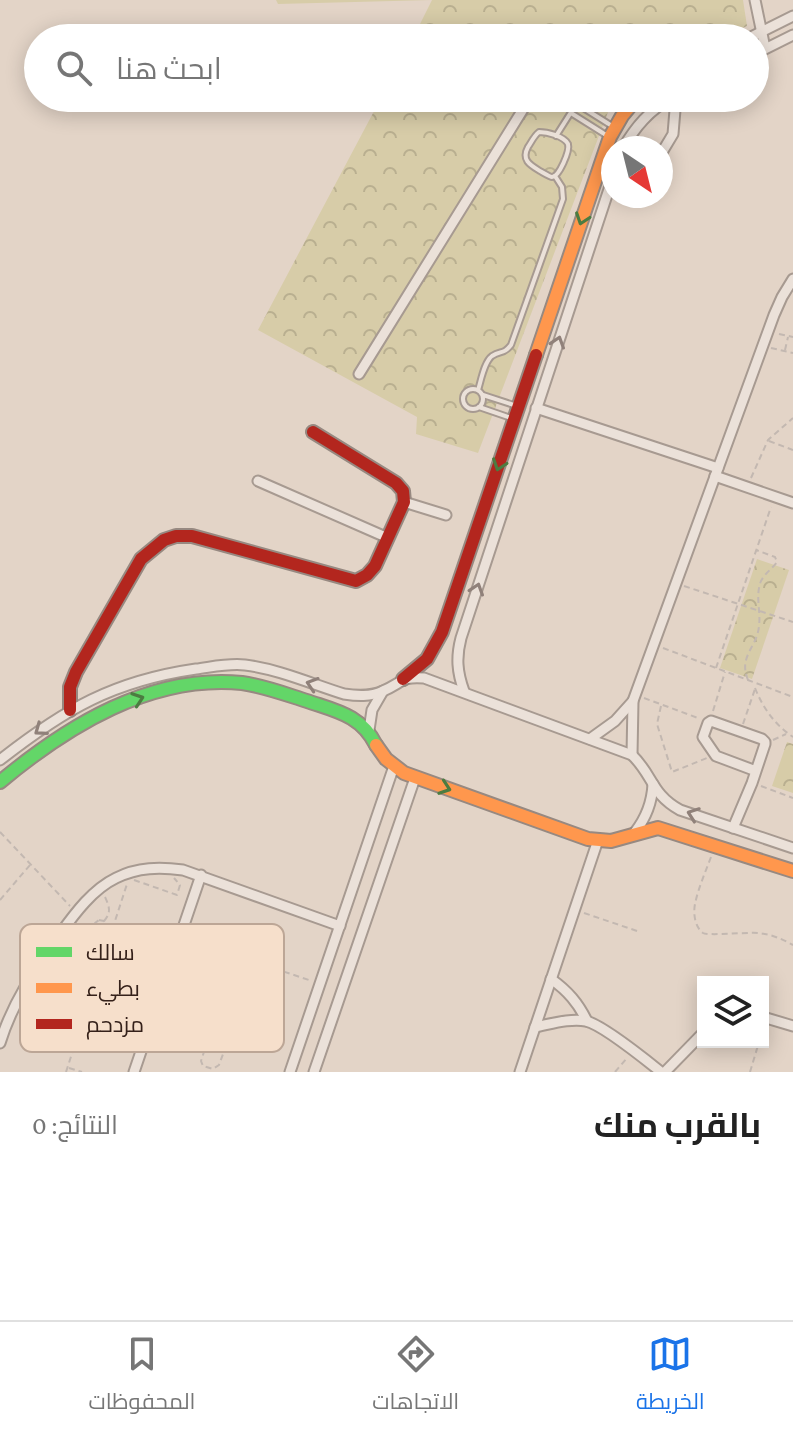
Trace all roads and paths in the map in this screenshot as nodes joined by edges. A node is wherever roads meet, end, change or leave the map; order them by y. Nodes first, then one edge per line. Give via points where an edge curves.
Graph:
1 (755, 0) edge
2 (793, 16) edge
3 (760, 24) edge
4 (769, 28) edge
5 (793, 35) edge
6 (769, 46) edge
7 (521, 112) edge
8 (587, 112) edge
9 (624, 112) edge
10 (652, 112) edge
11 (673, 112) edge
12 (571, 113) joint
13 (612, 132) junction
14 (556, 136) junction
15 (630, 136) edge
16 (672, 136) edge
17 (555, 176) junction
18 (603, 208) edge
19 (793, 279) edge
20 (768, 331) junction
21 (788, 337) junction
22 (793, 337) edge
23 (763, 344) junction
24 (784, 351) junction
25 (793, 353) edge
26 (359, 374) dead end
27 (478, 390) junction
28 (483, 395) junction
29 (479, 407) junction
30 (536, 408) junction
31 (517, 413) junction
32 (793, 418) edge
33 (313, 432) dead end
34 (768, 440) junction
35 (793, 450) edge
36 (717, 472) junction
37 (258, 481) dead end
38 (747, 487) junction
39 (774, 496) junction
40 (404, 502) junction
41 (793, 503) edge
42 (446, 515) dead end
43 (388, 538) junction
44 (756, 550) junction
45 (676, 584) junction
46 (738, 604) junction
47 (759, 611) junction
48 (793, 622) edge
49 (445, 623) junction
50 (464, 629) junction
51 (654, 645) junction
52 (716, 668) junction
53 (725, 672) junction
54 (403, 679) junction
55 (748, 680) junction
56 (757, 684) junction
57 (755, 688) junction
58 (383, 691) junction
59 (464, 691) junction
60 (344, 694) junction
61 (793, 697) edge
62 (634, 698) junction
63 (662, 704) junction
64 (70, 710) junction
65 (338, 712) junction
66 (709, 722) junction
67 (369, 730) junction
68 (741, 731) junction
69 (787, 733) junction
70 (793, 737) edge
71 (590, 739) junction
72 (765, 744) junction
73 (632, 755) junction
74 (715, 755) junction
75 (0, 760) edge
76 (394, 766) junction
77 (756, 771) junction
78 (415, 778) junction
79 (0, 782) edge
80 (752, 783) junction
81 (653, 784) junction
82 (793, 798) edge
83 (733, 828) junction
84 (0, 832) edge
85 (635, 832) junction
86 (598, 840) junction
87 (715, 845) junction
88 (793, 848) edge
89 (30, 865) junction
90 (793, 871) edge
91 (201, 875) junction
92 (171, 877) dead end
93 (102, 887) junction
94 (0, 900) edge
95 (575, 909) junction
96 (77, 912) junction
97 (104, 921) junction
98 (68, 924) edge
99 (95, 924) edge
100 (106, 924) edge
101 (114, 924) edge
102 (184, 924) edge
103 (340, 926) junction
104 (640, 932) dead end
105 (793, 945) edge
106 (284, 972) edge
107 (551, 979) junction
108 (320, 983) junction
109 (20, 995) edge
110 (13, 1010) junction
111 (20, 1012) edge
112 (769, 1019) edge
113 (587, 1021) junction
114 (793, 1026) edge
115 (535, 1027) junction
116 (697, 1039) edge
117 (0, 1043) edge
118 (758, 1048) edge
119 (634, 1051) junction
120 (138, 1052) edge
121 (204, 1052) edge
122 (224, 1052) edge
123 (141, 1053) joint
124 (203, 1066) junction
125 (67, 1070) edge
126 (752, 1071) edge
127 (82, 1072) edge
128 (134, 1072) edge
129 (201, 1072) edge
130 (290, 1072) edge
131 (314, 1072) edge
132 (520, 1072) edge
133 (615, 1072) edge
134 (663, 1072) edge

1 - 3 street
2 - 4 street
5 - 6 street
7 - 26 street
8 - 13 lane
9 - 13 street
10 - 15 street
11 - 16 street
12 - 13 lane
12 - 14 lane
13 -> 31 street
14 - 17 lane via 569,147
14 - 17 lane via 536,134 525,156 528,164
17 - 27 lane via 563,199 511,345 490,358
30 -> 18 street
19 - 20 street
20 - 21 path
20 - 23 street
21 - 22 path
21 - 24 path
23 - 24 path
23 - 36 street
24 - 25 path
27 - 28 lane
27 - 29 lane via 468,389 462,397 469,409
28 - 29 lane
28 - 31 lane
29 - 31 lane
30 - 36 street
50 -> 30 street
31 -> 49 street
32 - 34 path
33 - 40 street via 396,483
34 - 35 path
34 - 38 path
36 - 38 street
36 - 45 street
37 - 43 street
38 - 39 street
39 - 41 street
39 - 44 path
40 - 42 street
40 - 43 street
43 - 64 street via 370,573 356,581 192,536 166,539 141,559 76,672
44 - 46 path
44 - 47 path via 777,562 760,584
45 - 46 path
45 - 51 street
46 - 47 path
46 - 52 path
47 - 48 path
47 - 55 path via 759,629 745,659
49 - 50 street
49 - 54 street via 431,655
50 - 59 street via 457,665
51 - 52 path
51 - 62 street
52 - 53 path
53 - 55 path
53 - 66 path
54 - 58 street
54 - 59 street via 424,678
55 - 56 path
56 - 57 path
56 - 61 path
57 - 68 path
57 - 69 path
58 - 60 street
58 - 67 street
59 - 71 street
60 -> 64 street via 263,669 223,665 147,678
60 - 65 street via 349,703
62 - 63 path
62 - 71 street
62 - 73 street
63 - 66 path
63 - 74 path via 657,724 672,772
64 -> 75 street
65 - 67 street
79 -> 65 street via 86,720 178,687 240,683
66 - 68 street
66 - 74 street via 703,737
67 - 76 street
68 - 72 street
69 - 70 path
69 - 72 path
71 - 73 street
72 - 77 street
73 - 81 street
74 - 77 street
76 - 78 street
76 - 103 street
77 - 80 street
78 -> 86 street
78 - 131 street
80 - 82 path
80 - 83 street
83 -> 81 street via 680,810
81 - 85 street via 650,805
83 - 88 street
84 - 89 path
85 - 86 street via 618,840
85 - 87 street via 658,828
86 - 95 street
87 - 90 street
87 - 105 path via 695,901 694,917 701,931 770,934
89 - 94 path
89 - 96 path
91 - 93 street via 149,868
91 - 102 street
91 - 103 street
92 - 101 path via 180,885 177,895 129,879
93 - 96 street
93 - 97 path via 110,908
95 - 104 path
95 - 107 street
96 - 98 street
97 - 99 path
97 - 100 path
103 - 108 street
106 - 108 path
107 - 113 street via 573,998
107 - 115 street
108 - 130 street
109 - 110 street
110 - 111 path
110 - 117 street
112 - 114 street
113 - 115 street
113 - 119 street
115 - 132 street
116 - 134 street
118 - 126 path
119 - 133 path
119 - 134 street
120 - 123 path
121 - 124 path
122 - 124 path via 219,1065
123 - 128 street
124 - 129 path
125 - 127 path

